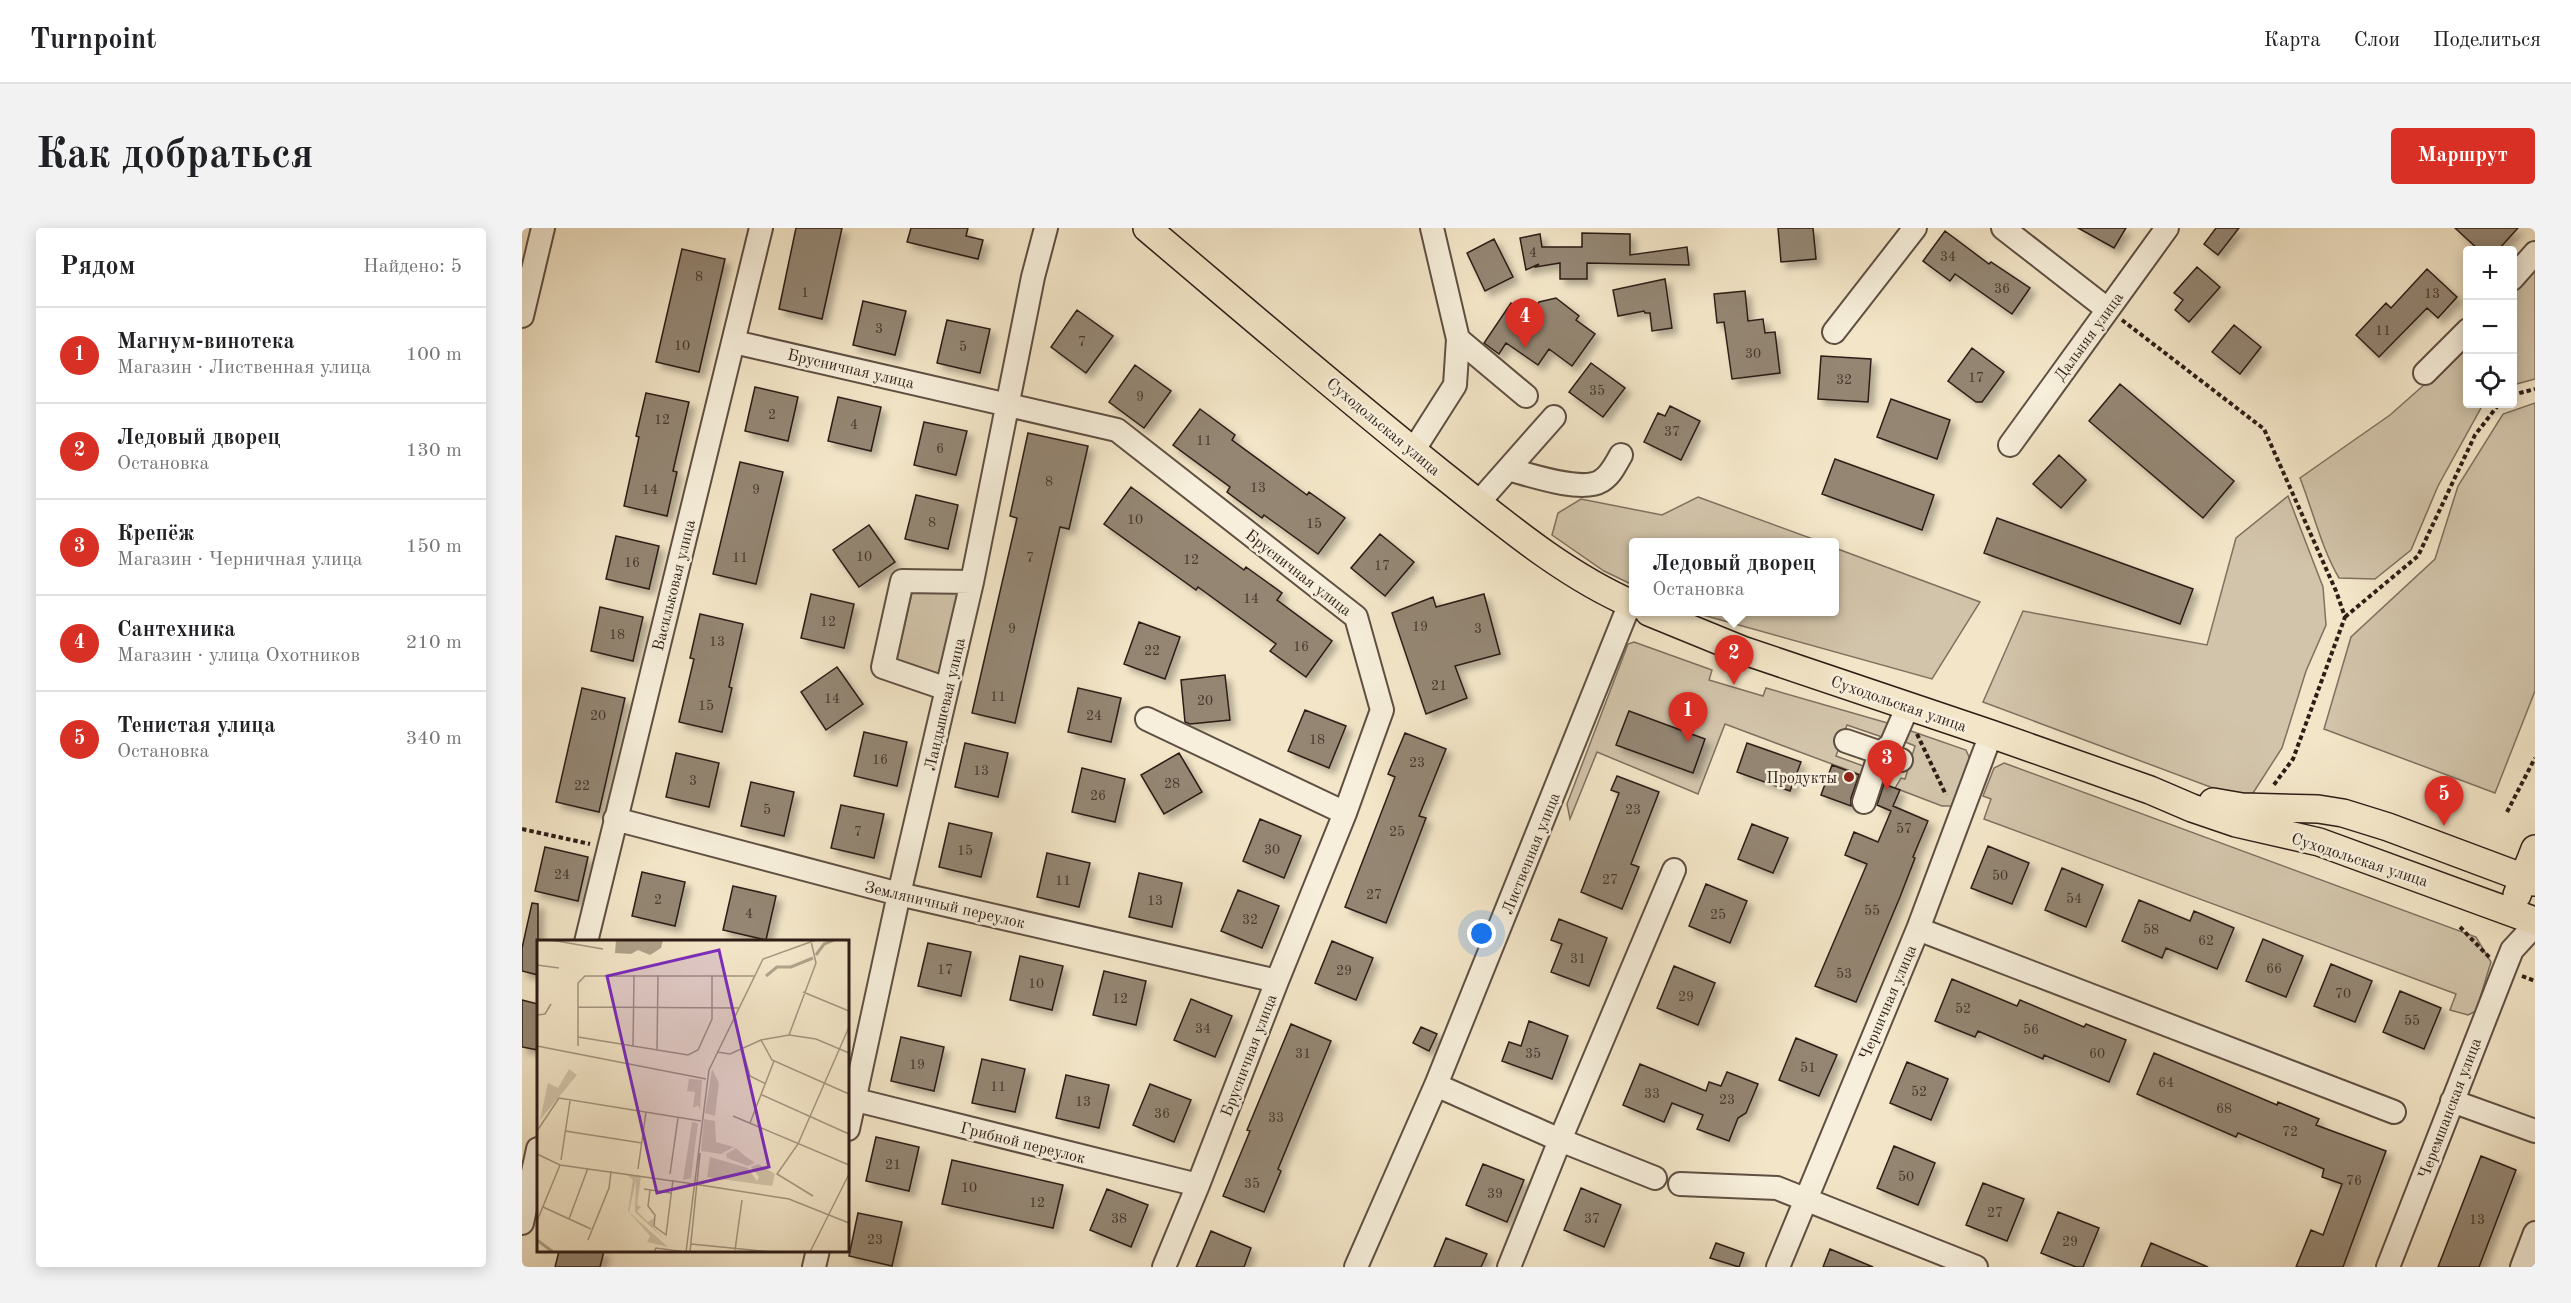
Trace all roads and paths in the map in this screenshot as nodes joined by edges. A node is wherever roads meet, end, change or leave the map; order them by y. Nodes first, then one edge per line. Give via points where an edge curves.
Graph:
1 (543, 228) edge
2 (761, 228) edge
3 (1046, 228) edge
4 (1147, 228) edge
5 (1432, 228) edge
6 (1915, 228) edge
7 (2003, 228) edge
8 (2167, 228) edge
9 (2535, 253) edge
10 (2517, 273) edge
11 (2107, 309) junction
12 (522, 316) edge
13 (1834, 332) dead end
14 (2463, 335) edge
15 (1458, 339) junction
16 (734, 342) junction
17 (2425, 374) dead end
18 (2535, 389) edge
19 (2517, 394) edge
20 (1526, 396) dead end
21 (1006, 404) junction
22 (2496, 408) edge
23 (1554, 417) dead end
24 (2010, 445) dead end
25 (1413, 451) junction
26 (1621, 455) dead end
27 (1509, 470) junction
28 (1478, 503) junction
29 (972, 582) junction
30 (1629, 602) edge
31 (1634, 616) edge
32 (1659, 616) edge
33 (2344, 618) junction
34 (947, 689) junction
35 (1911, 717) junction
36 (1147, 719) dead end
37 (1991, 734) junction
38 (1846, 741) dead end
39 (1890, 757) junction
40 (2535, 758) edge
41 (2271, 788) dead end
42 (2150, 790) junction
43 (1864, 802) dead end
44 (2507, 812) dead end
45 (1345, 813) junction
46 (1962, 813) junction
47 (615, 819) junction
48 (522, 829) edge
49 (608, 848) junction
50 (2535, 849) edge
51 (1674, 870) dead end
52 (2529, 880) edge
53 (899, 894) junction
54 (2527, 919) edge
55 (1918, 929) junction
56 (586, 940) edge
57 (1277, 981) junction
58 (1436, 1085) junction
59 (851, 1099) edge
60 (2452, 1101) junction
61 (2394, 1112) dead end
62 (849, 1119) edge
63 (2535, 1131) edge
64 (1560, 1140) junction
65 (537, 1154) edge
66 (1655, 1178) dead end
67 (1680, 1184) dead end
68 (1198, 1185) junction
69 (1805, 1198) junction
70 (522, 1223) edge
71 (2535, 1233) edge
72 (818, 1252) edge
73 (814, 1267) edge
74 (1164, 1267) edge
75 (1356, 1267) edge
76 (1509, 1267) edge
77 (1778, 1267) edge
78 (1976, 1267) edge
79 (2388, 1267) edge
80 (2522, 1267) edge

1 - 12 street
2 - 16 street, Васильковая улица
3 - 21 street, Ландышевая улица
4 - 25 main road, Суходольская улица
5 - 15 street
6 - 13 street
7 - 11 street
8 - 11 street, Дальняя улица
9 - 10 street
11 - 24 street, Дальняя улица
11 - 33 path via 2264,429 2336,591
14 - 17 street
15 - 20 street
15 - 25 street via 1455,385
16 - 21 street, Брусничная улица
16 - 47 street, Васильковая улица
18 - 19 path
21 - 29 street, Ландышевая улица
21 - 45 street, Брусничная улица via 1117,430 1356,617 1382,710
22 - 33 path via 2475,435 2418,556
23 - 27 street
25 - 28 main road, Суходольская улица
26 - 27 street via 1610,474 1599,483 1575,485
27 - 28 street
28 - 30 main road, Суходольская улица via 1560,564
29 - 34 street, Ландышевая улица
29 - 34 street via 902,581 883,667
31 - 58 street, Лиственная улица
32 - 35 main road, Суходольская улица
33 - 41 path via 2293,759
34 - 53 street, Ландышевая улица
35 - 37 main road, Суходольская улица
35 - 39 street via 1891,745
35 - 46 path via 1953,809
36 - 45 street
37 - 42 main road, Суходольская улица
37 - 46 street, Черничная улица
38 - 39 street
39 - 43 street
40 - 44 path
42 - 52 main road, Суходольская улица via 2242,807 2343,813
42 - 54 main road, Суходольская улица via 2236,823 2319,843
45 - 57 street, Брусничная улица
46 - 55 street, Черничная улица
47 - 49 street, Васильковая улица
47 - 53 street, Земляничный переулок
48 - 49 path
49 - 56 street, Васильковая улица
50 - 52 main road
51 - 64 street
52 - 54 main road
53 - 57 street, Земляничный переулок
53 - 59 street, Ландышевая улица
54 - 60 street, Черемшанская улица
55 - 61 street
55 - 69 street, Черничная улица
57 - 68 street, Брусничная улица
58 - 64 street
58 - 75 street, Лиственная улица
59 - 62 street, Ландышевая улица
59 - 68 street, Грибной переулок
60 - 63 street
60 - 79 street, Черемшанская улица
64 - 66 street
64 - 76 street
65 - 70 street
67 - 69 street via 1777,1188
68 - 74 street, Брусничная улица
69 - 77 street, Черничная улица
69 - 78 street
71 - 80 street
72 - 73 street

